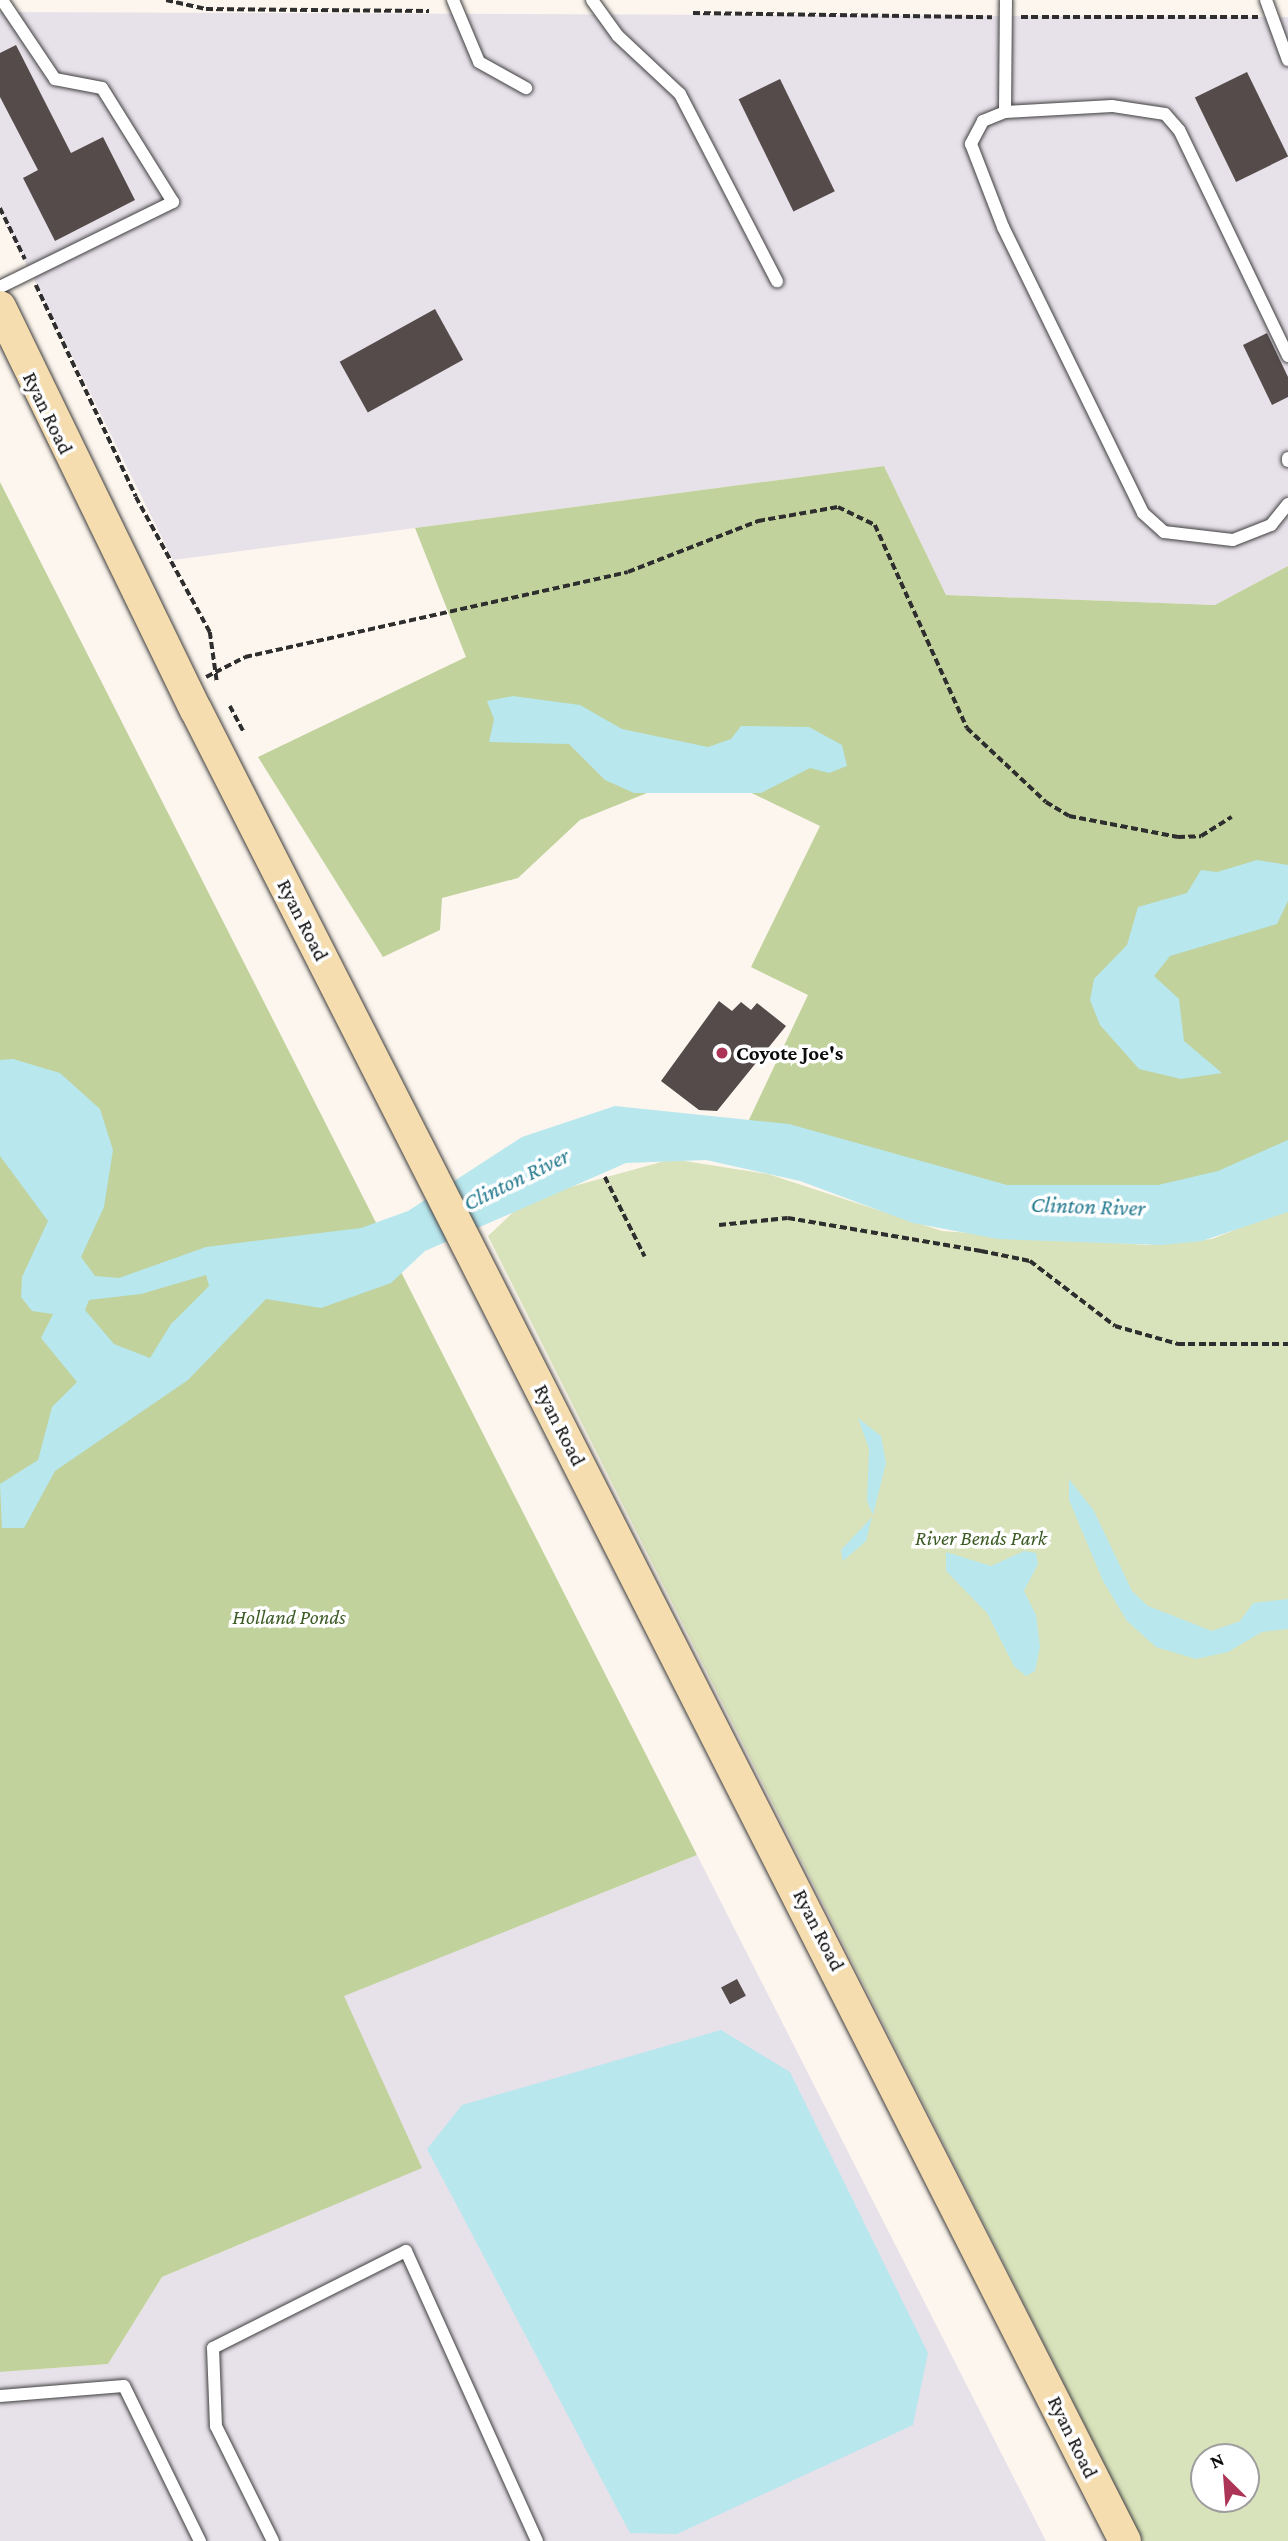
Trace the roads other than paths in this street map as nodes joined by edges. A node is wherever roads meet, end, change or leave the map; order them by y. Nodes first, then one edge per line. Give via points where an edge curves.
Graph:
1 (2, 0) edge
2 (453, 0) edge
3 (592, 0) edge
4 (1006, 0) edge
5 (1266, 0) edge
6 (1288, 60) edge
7 (526, 88) dead end
8 (1005, 112) junction
9 (777, 281) dead end
10 (0, 287) edge
11 (0, 307) edge
12 (1288, 356) edge
13 (1288, 504) edge
14 (0, 2396) edge
15 (200, 2541) edge
16 (273, 2541) edge
17 (537, 2541) edge
18 (1125, 2541) edge

1 - 10 lane via 55,79 102,88 173,202
2 - 7 lane via 471,51
3 - 9 lane via 610,27 680,94
4 - 8 lane
5 - 6 lane
8 - 12 lane via 1112,106 1165,114 1179,130
8 - 13 lane via 983,121 971,144 1003,226 1143,513 1164,532 1233,540 1271,525
11 - 18 street, Ryan Road via 404,1120
14 - 15 lane via 124,2386
16 - 17 lane via 216,2426 213,2348 406,2251

